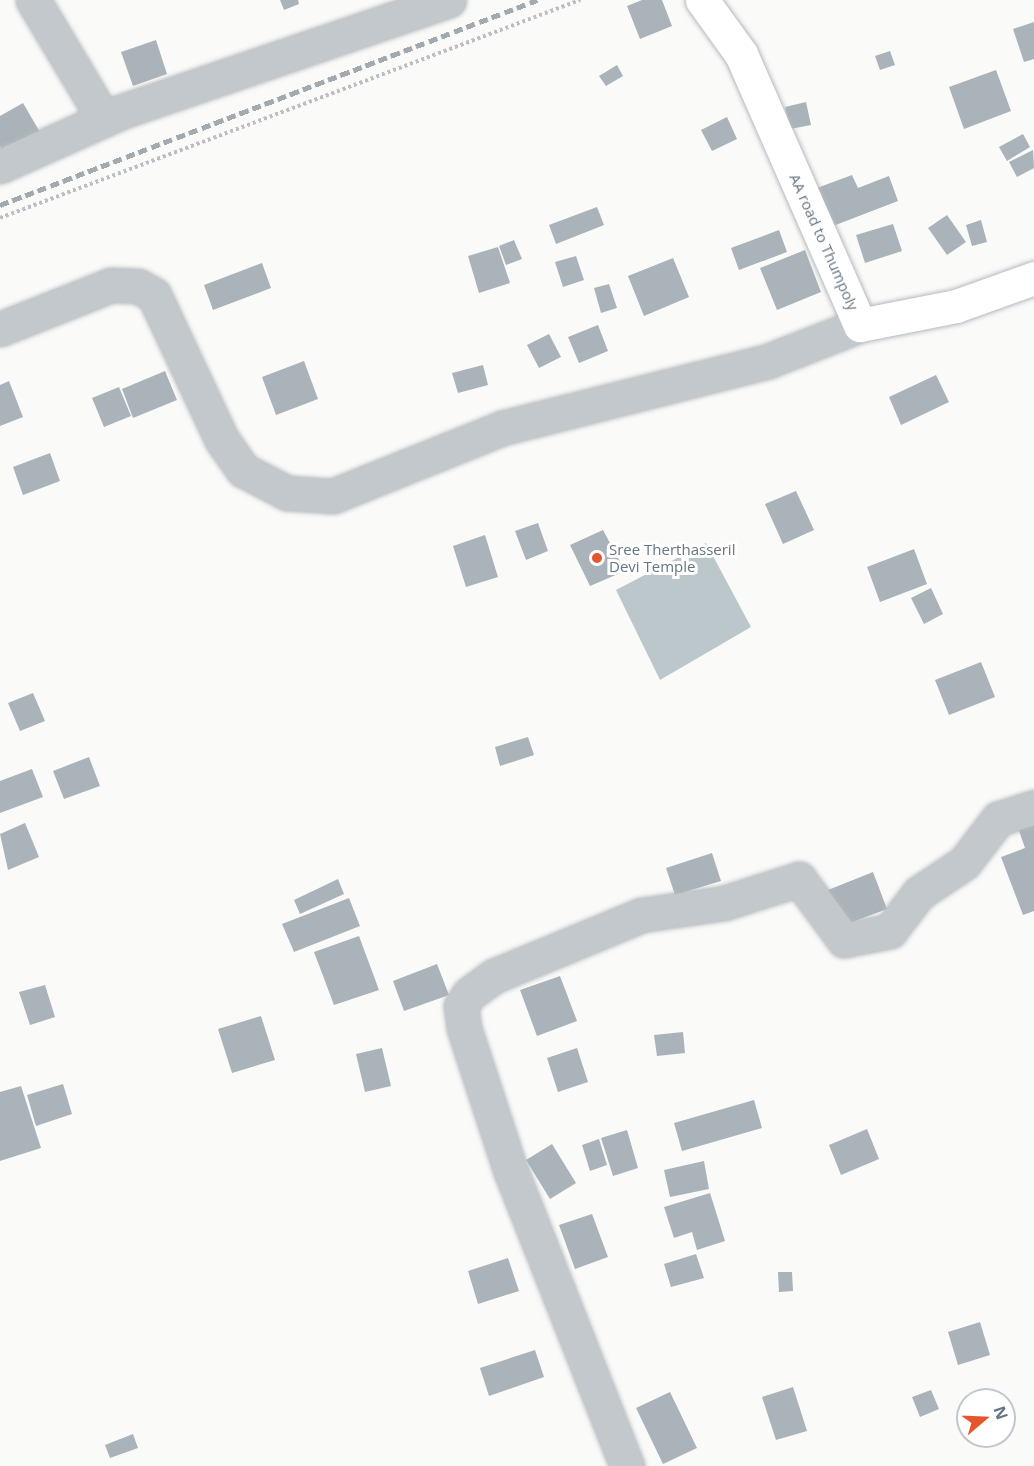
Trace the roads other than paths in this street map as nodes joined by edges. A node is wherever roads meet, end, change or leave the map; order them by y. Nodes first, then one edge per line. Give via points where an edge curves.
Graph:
1 (33, 0) edge
2 (450, 0) edge
3 (702, 0) edge
4 (104, 119) junction
5 (0, 166) edge
6 (1034, 278) edge
7 (860, 326) junction
8 (0, 329) edge
9 (1034, 807) edge
10 (627, 1466) edge

1 - 4 street
2 - 4 street
3 - 7 main road, AA road to Thumpoly via 741,54
4 - 5 street
6 - 7 main road, AA road to Thumpoly via 956,306
7 - 8 street via 768,361 502,428 333,496 286,493 243,471 222,440 154,295 138,286 111,285
9 - 10 street via 998,819 964,863 919,893 890,931 844,940 799,879 724,903 641,915 594,932 494,976 461,1006 464,1028 511,1172

